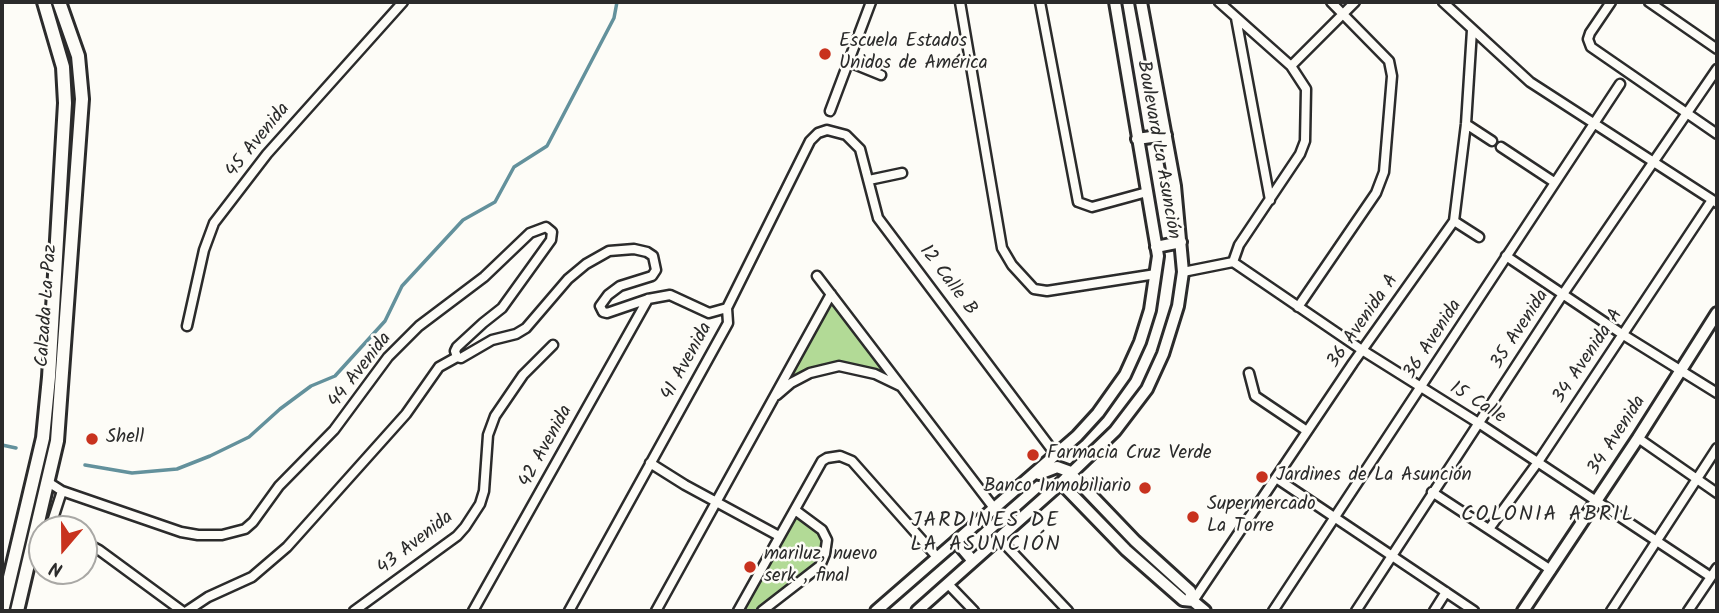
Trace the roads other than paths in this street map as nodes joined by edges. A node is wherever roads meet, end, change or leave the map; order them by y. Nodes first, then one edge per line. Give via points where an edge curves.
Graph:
1 (44, 2) edge
2 (59, 2) edge
3 (403, 2) edge
4 (871, 2) edge
5 (961, 2) edge
6 (1040, 2) edge
7 (1115, 2) edge
8 (1141, 2) edge
9 (1219, 2) edge
10 (1331, 2) edge
11 (1355, 2) edge
12 (1443, 2) edge
13 (1611, 2) edge
14 (1649, 2) edge
15 (1343, 13) junction
16 (1236, 18) junction
17 (1472, 30) junction
18 (1717, 49) edge
19 (849, 62) junction
20 (1291, 66) junction
21 (1717, 69) edge
22 (881, 75) dead end
23 (1620, 84) dead end
24 (830, 111) dead end
25 (1686, 113) junction
26 (1594, 122) junction
27 (1466, 124) junction
28 (827, 130) joint
29 (1717, 134) edge
30 (1166, 135) junction
31 (1137, 139) junction
32 (1492, 141) dead end
33 (1501, 147) dead end
34 (1653, 161) junction
35 (902, 173) dead end
36 (869, 180) junction
37 (1555, 182) junction
38 (1147, 192) junction
39 (1270, 200) junction
40 (1715, 202) edge
41 (1454, 221) junction
42 (1479, 237) dead end
43 (1181, 242) junction
44 (1156, 247) junction
45 (1506, 256) junction
46 (1233, 262) junction
47 (1183, 272) junction
48 (1156, 274) junction
49 (817, 276) dead end
50 (831, 294) junction
51 (1563, 294) junction
52 (648, 299) junction
53 (1298, 307) junction
54 (727, 308) junction
55 (1717, 313) edge
56 (187, 326) dead end
57 (1622, 334) junction
58 (553, 345) dead end
59 (1362, 350) junction
60 (457, 357) junction
61 (1681, 370) junction
62 (1249, 373) dead end
63 (902, 388) junction
64 (1421, 388) junction
65 (1717, 393) edge
66 (774, 397) junction
67 (1480, 424) junction
68 (1307, 431) junction
69 (1638, 438) junction
70 (1717, 448) edge
71 (1056, 455) junction
72 (1538, 462) junction
73 (650, 463) junction
74 (1071, 474) junction
75 (1276, 478) junction
76 (1697, 479) junction
77 (1028, 480) junction
78 (48, 482) junction
79 (1061, 483) junction
80 (62, 491) junction
81 (1432, 492) junction
82 (1717, 493) edge
83 (1596, 500) junction
84 (716, 501) junction
85 (994, 508) junction
86 (795, 510) junction
87 (57, 515) edge
88 (1335, 518) junction
89 (1489, 529) junction
90 (779, 536) junction
91 (999, 538) junction
92 (1658, 540) junction
93 (956, 541) junction
94 (98, 549) edge
95 (1391, 556) junction
96 (937, 557) junction
97 (973, 561) junction
98 (1717, 568) edge
99 (1552, 570) junction
100 (1711, 577) junction
101 (948, 584) junction
102 (1446, 593) junction
103 (1193, 601) junction
104 (2, 611) edge
105 (17, 611) edge
106 (184, 611) edge
107 (354, 611) edge
108 (473, 611) edge
109 (569, 611) edge
110 (656, 611) edge
111 (738, 611) edge
112 (762, 611) edge
113 (876, 611) edge
114 (917, 611) edge
115 (974, 611) edge
116 (1068, 611) edge
117 (1205, 611) edge
118 (1273, 611) edge
119 (1356, 611) edge
120 (1434, 611) edge
121 (1474, 611) edge
122 (1523, 611) edge
123 (1611, 611) edge
124 (1689, 611) edge

1 - 104 main road, Calzada La Paz via 63,67 65,103 49,377 43,438
2 - 78 main road, Calzada La Paz via 78,56 82,99 61,400
3 - 56 street, 45 Avenida via 267,154 214,223
4 - 19 street
5 - 48 street via 1002,248 1012,265 1034,289 1047,291
6 - 38 street via 1078,202 1092,207
7 - 31 main road, Boulevard La Asunción
8 - 30 main road, Boulevard La Asunción
9 - 16 street
10 - 15 street
11 - 15 street
12 - 17 street
13 - 25 street via 1590,33 1591,47
14 - 18 street
15 - 20 street
15 - 53 street via 1391,68 1384,172 1376,193
16 - 20 street
16 - 39 street
17 - 26 street via 1530,82
17 - 27 street, 36 Avenida A
19 - 22 street
19 - 24 street
20 - 39 street via 1306,89 1304,141
21 - 25 street, 35 Avenida
23 - 26 street, 36 Avenida
25 - 29 street
25 - 34 street, 35 Avenida
26 - 34 street
26 - 37 street, 36 Avenida
27 - 32 street
27 - 41 street, 36 Avenida A
28 - 36 street, 12 Calle B via 854,141
28 - 54 street, 41 Avenida via 810,141
30 - 31 main road
30 - 43 main road, Boulevard La Asunción
31 - 38 main road, Boulevard La Asunción
33 - 37 street
34 - 40 street
34 - 51 street, 35 Avenida
35 - 36 street
36 - 71 street, 12 Calle B via 878,218
37 - 45 street, 36 Avenida
38 - 44 main road, Boulevard La Asunción
39 - 46 street via 1239,245
40 - 57 street, 34 Avenida A
41 - 42 street
41 - 59 street, 36 Avenida A
43 - 44 main road
43 - 47 main road, Boulevard La Asunción
44 - 48 main road, Boulevard La Asunción
45 - 51 street
45 - 64 street, 36 Avenida
46 - 47 street
46 - 53 street, 15 Calle
47 - 74 main road, Boulevard La Asunción via 1174,320 1147,389 1115,431
48 - 71 main road, Boulevard La Asunción via 1150,310 1125,375 1098,413
49 - 50 street
50 - 63 street
50 - 66 street
51 - 57 street
51 - 67 street, 35 Avenida
52 - 54 street via 670,295 709,313
52 - 60 street, 44 Avenida via 607,313 600,309 620,286 652,276 656,270 648,252 609,251 568,279 526,328
52 - 108 street, 42 Avenida
53 - 59 street, 15 Calle
54 - 73 street, 41 Avenida via 728,323
55 - 61 main road, 34 Avenida
57 - 61 street
57 - 72 street, 34 Avenida A
58 - 107 street, 43 Avenida via 523,375 495,416 488,435 484,491 465,527
59 - 64 street, 15 Calle
59 - 68 street, 36 Avenida A
60 - 80 street, 44 Avenida via 457,347 502,309 551,240 552,232 546,227 530,233 484,277 419,326 388,357 334,430 244,528 222,535 181,532
60 - 106 street, 44 Avenida via 439,367 406,414 288,547 252,577
61 - 65 street
61 - 69 main road, 34 Avenida
62 - 68 street via 1255,396
63 - 66 street via 875,374 839,366 810,373
63 - 85 street
64 - 67 street, 15 Calle
64 - 88 street, 36 Avenida
66 - 84 street
67 - 72 street, 15 Calle
67 - 81 street, 35 Avenida
68 - 75 street, 36 Avenida A
69 - 76 street
69 - 83 main road, 34 Avenida
70 - 76 street
71 - 77 main road, Boulevard La Asunción
72 - 83 street, 15 Calle
72 - 89 street, 34 Avenida A
73 - 84 street
73 - 109 street, 41 Avenida
74 - 77 main road via 1055,468
74 - 79 main road, Boulevard La Asunción
74 - 103 main road via 1190,591
75 - 88 street
75 - 103 street, 36 Avenida A
76 - 82 street
76 - 92 street
77 - 85 main road, Boulevard La Asunción
78 - 80 street, 44 Avenida
78 - 105 main road, Calzada La Paz
79 - 91 main road, Boulevard La Asunción
79 - 103 main road via 1126,550 1183,600
80 - 87 street
81 - 89 street
81 - 95 street, 35 Avenida
83 - 92 street, 15 Calle
83 - 99 main road, 34 Avenida
84 - 90 street
84 - 110 street
85 - 93 main road, Boulevard La Asunción
86 - 90 street
86 - 96 street via 822,461 847,457
86 - 112 street via 822,530 827,540 825,554 820,566
88 - 95 street
88 - 118 street, 36 Avenida
89 - 99 street
90 - 111 street
91 - 97 main road, Boulevard La Asunción
91 - 116 street
92 - 100 street, 15 Calle
92 - 123 street
93 - 96 main road, Boulevard La Asunción
93 - 97 main road
94 - 106 street
95 - 102 street
95 - 119 street, 35 Avenida
96 - 113 main road, Boulevard La Asunción
97 - 101 main road, Boulevard La Asunción
98 - 100 street
99 - 122 main road, 34 Avenida
100 - 124 street
101 - 114 main road, Boulevard La Asunción
101 - 115 street
102 - 120 street
102 - 121 street
103 - 117 main road

